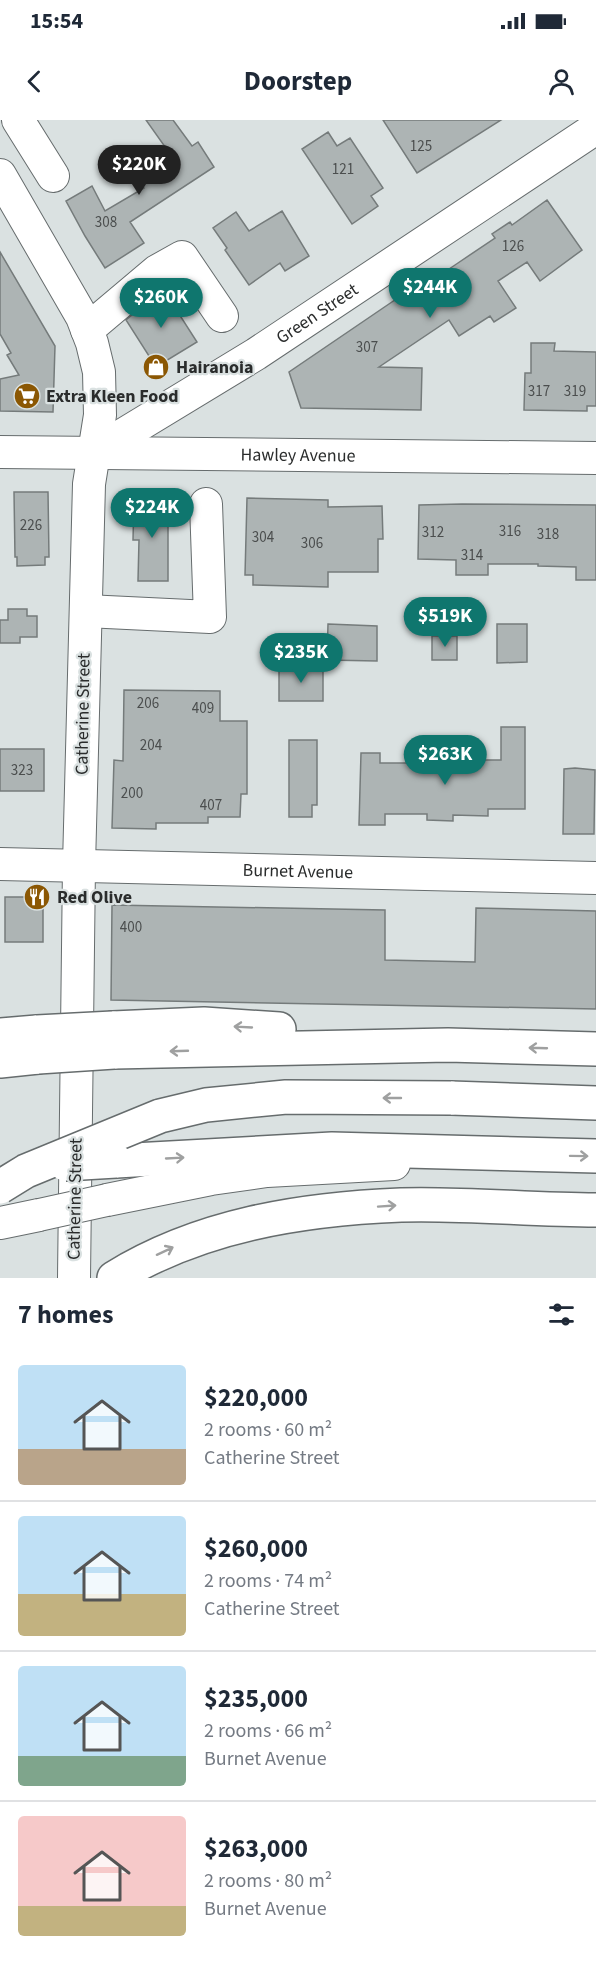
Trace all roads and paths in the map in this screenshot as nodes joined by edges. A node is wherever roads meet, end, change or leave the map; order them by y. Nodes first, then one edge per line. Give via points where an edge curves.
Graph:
1 (18, 120) edge
2 (596, 128) edge
3 (0, 175) edge
4 (53, 176) dead end
5 (222, 316) dead end
6 (87, 330) junction
7 (0, 452) edge
8 (93, 453) junction
9 (596, 458) edge
10 (206, 504) dead end
11 (86, 611) junction
12 (0, 864) edge
13 (79, 865) junction
14 (596, 878) edge
15 (0, 1035) edge
16 (38, 1044) junction
17 (596, 1050) edge
18 (0, 1061) edge
19 (596, 1103) edge
20 (537, 1155) junction
21 (596, 1156) edge
22 (0, 1170) edge
23 (0, 1187) edge
24 (596, 1210) edge
25 (0, 1223) edge
26 (74, 1278) edge
27 (114, 1278) edge

1 - 4 street
2 - 8 street, Green Street via 256,354
3 - 6 street, Catherine Street
5 - 6 street via 182,257 157,272
6 - 8 street, Catherine Street via 99,372 99,416
7 - 8 street, Hawley Avenue
8 - 9 street, Hawley Avenue
8 - 11 street, Catherine Street
10 - 11 street via 210,617
11 - 13 street, Catherine Street
12 - 13 street, Burnet Avenue
13 - 14 street, Burnet Avenue
13 - 26 street, Catherine Street
15 - 16 highway
17 -> 16 highway, bridge via 114,1040
16 - 18 highway
19 -> 23 highway, bridge via 286,1097 206,1105 160,1116 26,1171
20 -> 21 highway
22 -> 20 highway, bridge via 332,1149
20 - 25 street, bridge via 267,1171
27 -> 24 highway via 184,1242 233,1227 329,1210 403,1205

